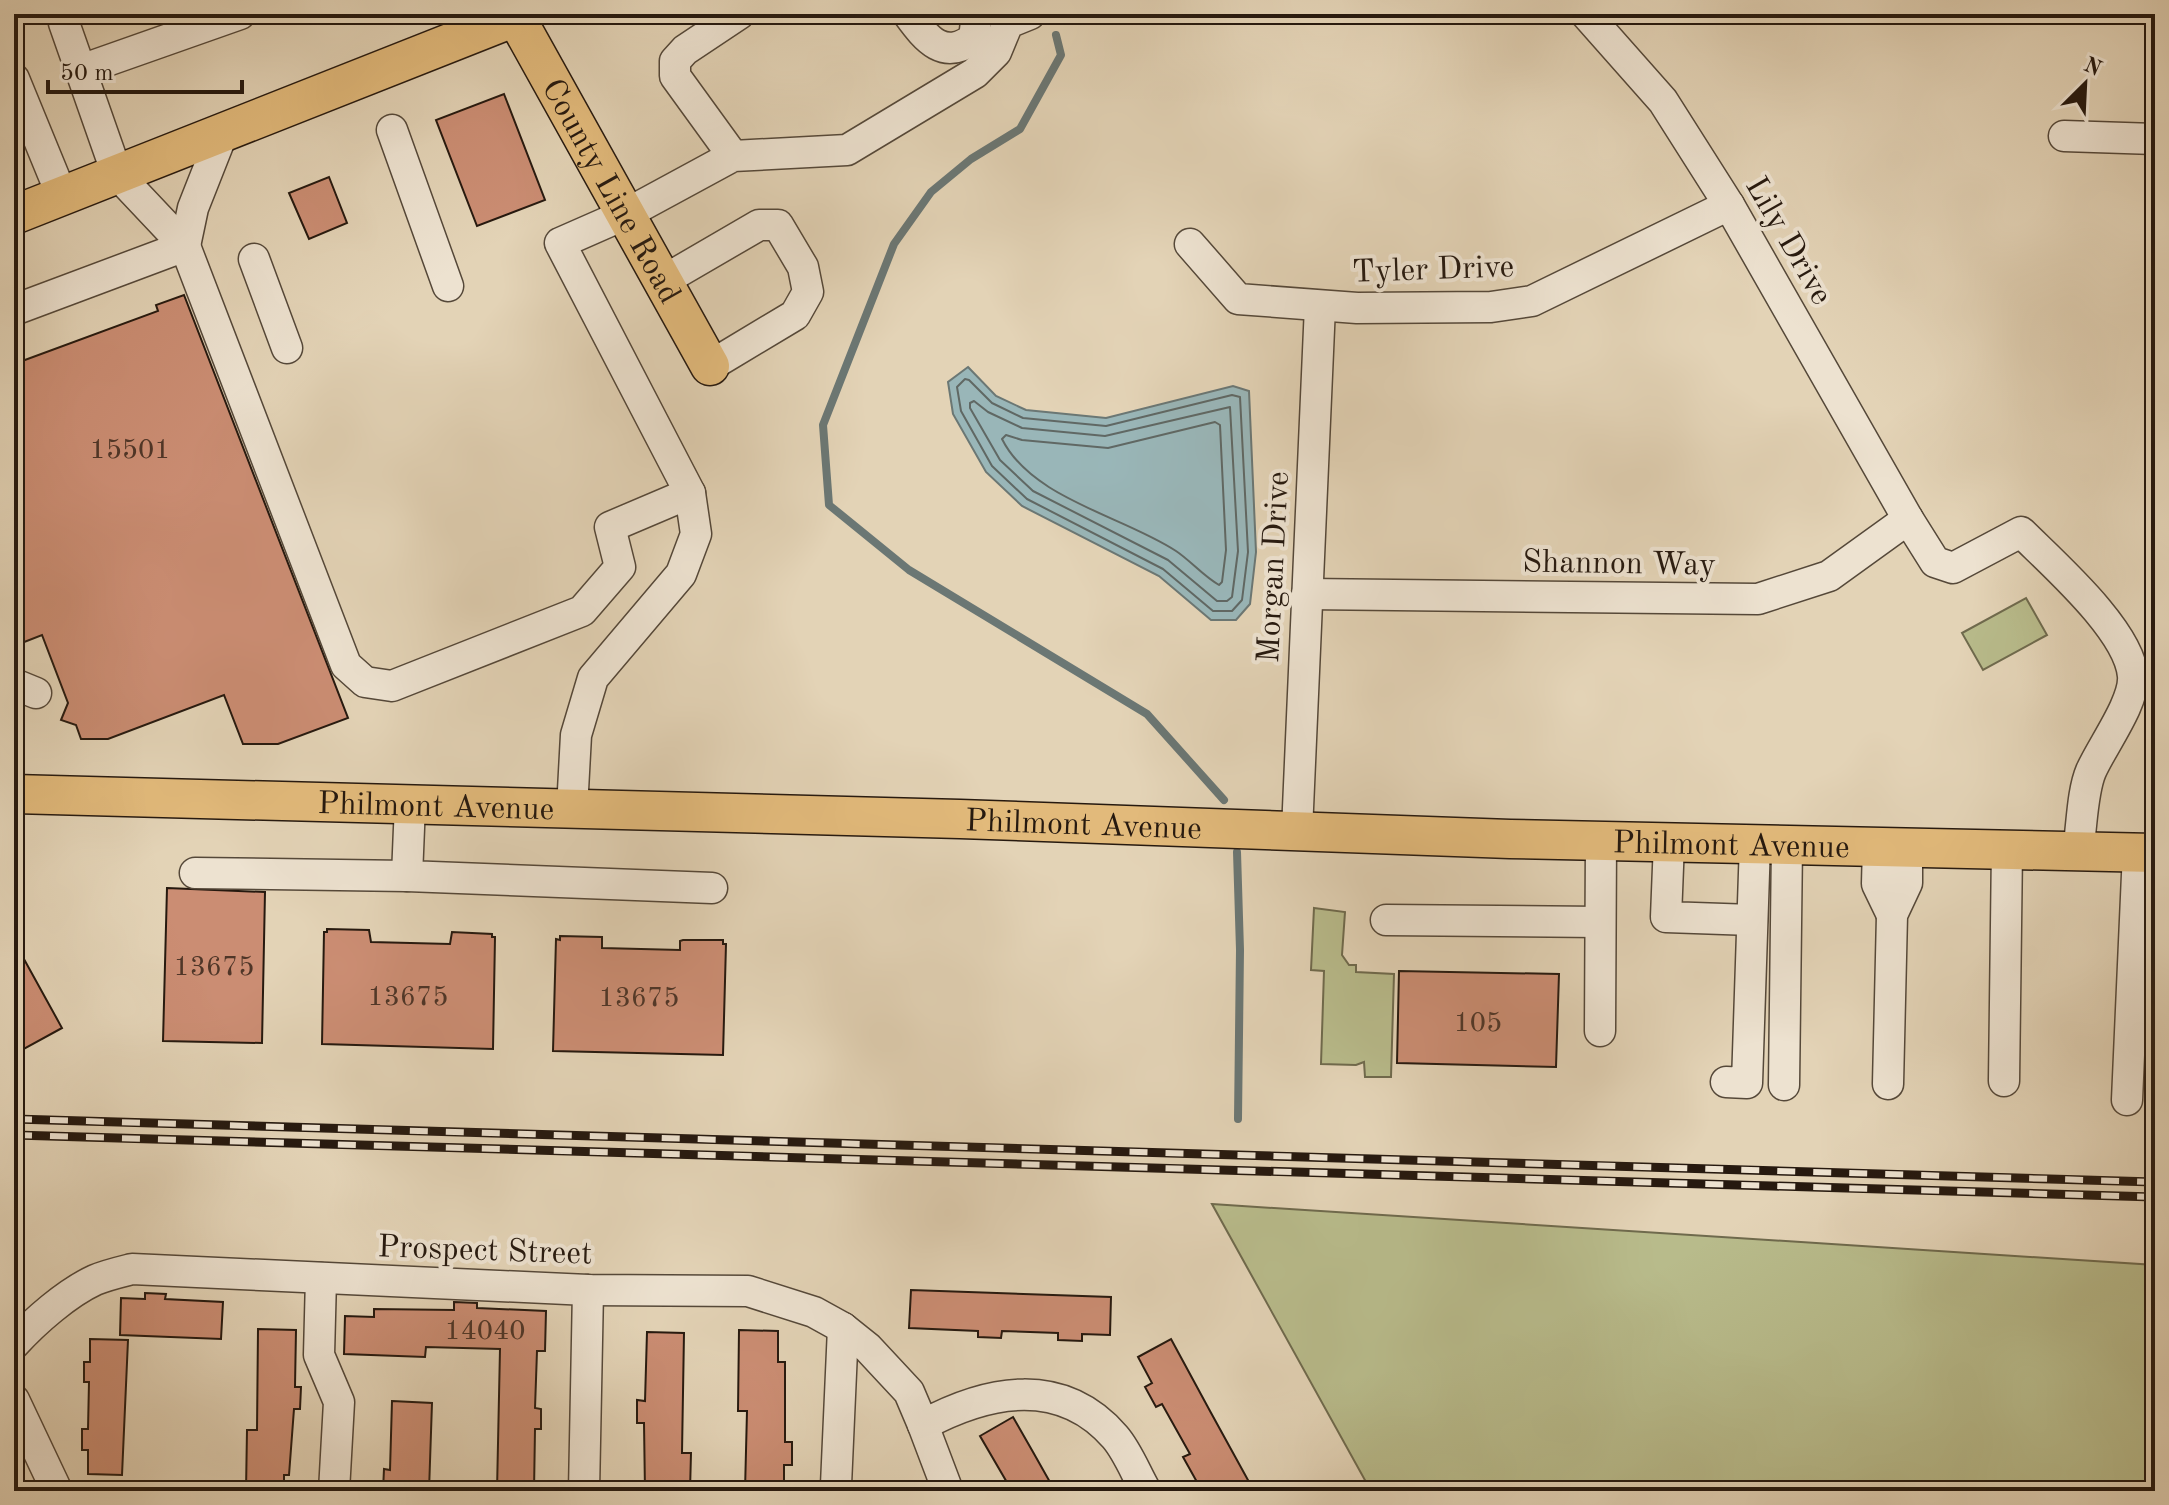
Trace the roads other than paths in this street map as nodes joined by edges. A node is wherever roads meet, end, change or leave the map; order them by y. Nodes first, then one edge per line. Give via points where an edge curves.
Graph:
1 (68, 14) edge
2 (240, 14) edge
3 (447, 14) edge
4 (739, 14) edge
5 (977, 14) edge
6 (1586, 14) edge
7 (517, 15) edge
8 (1013, 17) edge
9 (912, 20) edge
10 (402, 61) junction
11 (81, 70) junction
12 (951, 88) junction
13 (17, 92) edge
14 (392, 130) dead end
15 (223, 132) junction
16 (2064, 136) dead end
17 (2155, 139) edge
18 (733, 156) junction
19 (117, 174) junction
20 (62, 196) junction
21 (1729, 205) junction
22 (626, 214) junction
23 (14, 215) edge
24 (1190, 244) dead end
25 (185, 246) junction
26 (254, 259) dead end
27 (661, 282) junction
28 (448, 286) dead end
29 (1320, 306) junction
30 (14, 310) edge
31 (287, 348) dead end
32 (710, 366) joint
33 (690, 493) junction
34 (1908, 519) junction
35 (1307, 594) junction
36 (14, 794) edge
37 (410, 804) junction
38 (572, 809) junction
39 (1297, 831) junction
40 (1601, 840) junction
41 (1669, 842) junction
42 (1771, 844) junction
43 (1893, 846) junction
44 (2007, 848) junction
45 (2078, 850) junction
46 (2146, 852) edge
47 (195, 873) dead end
48 (407, 876) junction
49 (712, 888) dead end
50 (1386, 920) dead end
51 (1752, 920) junction
52 (1600, 922) junction
53 (1600, 1031) dead end
54 (2004, 1081) dead end
55 (1726, 1082) dead end
56 (1888, 1084) dead end
57 (1784, 1085) dead end
58 (2127, 1100) dead end
59 (321, 1278) junction
60 (588, 1290) junction
61 (843, 1328) junction
62 (14, 1344) edge
63 (14, 1400) edge
64 (923, 1425) junction
65 (836, 1485) dead end
66 (57, 1491) edge
67 (334, 1491) edge
68 (584, 1491) edge
69 (948, 1491) edge
70 (1146, 1491) edge

1 - 11 street via 64,23
2 - 11 street
3 - 10 main road
4 - 18 street via 675,61 675,76
5 - 9 street via 974,38 950,50 938,46
6 - 21 street, Lily Drive via 1663,101
7 - 10 main road
7 - 22 main road, County Line Road
8 - 12 street via 996,52
9 - 12 street via 919,41
10 - 15 main road
11 - 19 street
12 - 18 street via 847,150
13 - 20 street
14 - 28 street
15 - 19 main road
15 - 25 street via 193,208
16 - 17 street
18 - 22 street
19 - 20 main road
19 - 25 street
20 - 23 main road
21 - 29 street, Tyler Drive via 1532,301 1491,307
21 - 34 street, Lily Drive
22 - 27 main road, County Line Road
22 - 33 street via 560,243
24 - 29 street, Tyler Drive via 1238,299
25 - 30 street
25 - 33 street via 346,665 365,682 392,686 582,611 620,567 610,527
26 - 31 street
27 - 32 main road, County Line Road
27 - 32 street via 759,225 778,225 803,267 808,292 795,315
29 - 35 street, Morgan Drive
33 - 38 street via 696,534 681,574 593,678 576,735
34 - 35 street, Shannon Way via 1829,576 1758,599
34 - 45 street, Lily Drive via 1935,562 1953,568 2021,532 2102,615 2123,648 2133,677 2128,699 2090,774
35 - 39 street, Morgan Drive
36 - 37 main road, Philmont Avenue
37 - 38 main road, Philmont Avenue
37 - 48 street
38 - 39 main road, Philmont Avenue
39 - 40 main road, Philmont Avenue
40 - 41 main road, Philmont Avenue
40 - 52 street
41 - 42 main road, Philmont Avenue
41 - 51 street via 1666,917
42 - 43 main road, Philmont Avenue
42 - 51 street
42 - 57 street
43 - 44 main road, Philmont Avenue
43 - 56 street via 1877,884 1892,915
44 - 45 main road, Philmont Avenue
44 - 54 street
45 - 46 main road, Philmont Avenue
46 - 58 street
47 - 48 street
48 - 49 street
50 - 52 street
51 - 55 street via 1747,1083
52 - 53 street
59 - 60 street, Prospect Street
59 - 62 street, Prospect Street via 132,1269 96,1279 69,1295
59 - 67 street via 319,1355 339,1402
60 - 61 street, Prospect Street via 748,1291 814,1312
60 - 68 street
61 - 64 street, Prospect Street via 909,1392
61 - 65 street
63 - 66 street
64 - 69 street, Prospect Street
64 - 70 street via 952,1409 1003,1396 1066,1400 1083,1408 1118,1440

